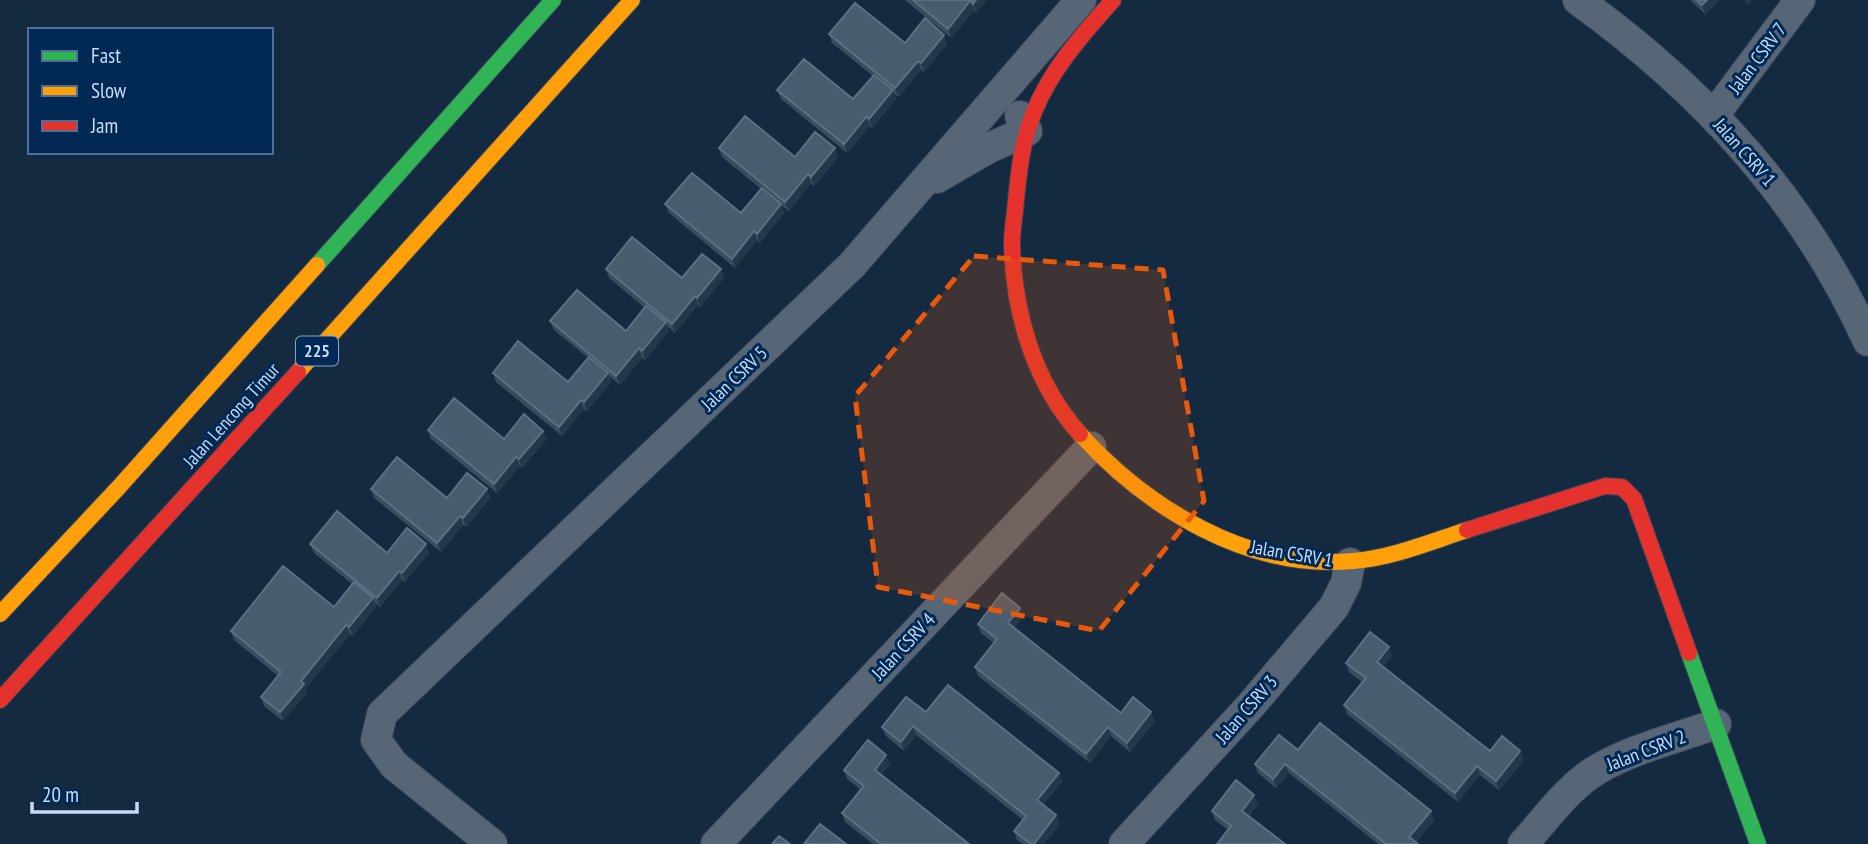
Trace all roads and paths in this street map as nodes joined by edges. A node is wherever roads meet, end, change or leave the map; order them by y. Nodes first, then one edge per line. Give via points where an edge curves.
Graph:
1 (553, 0) edge
2 (632, 0) edge
3 (1081, 0) edge
4 (1112, 0) edge
5 (1578, 0) edge
6 (1800, 0) edge
7 (1015, 75) junction
8 (1714, 115) junction
9 (1027, 131) junction
10 (913, 194) junction
11 (1868, 341) edge
12 (1091, 447) junction
13 (1350, 563) junction
14 (0, 614) edge
15 (0, 700) edge
16 (1716, 724) junction
17 (492, 844) edge
18 (716, 844) edge
19 (1124, 844) edge
20 (1523, 844) edge
21 (1758, 844) edge

1 - 14 main road, Jalan Lencong Timur
2 - 15 main road, Jalan Lencong Timur / 225
3 - 7 street, Jalan CSRV 5
4 - 9 main road, Jalan CSRV 1 via 1057,68
5 - 8 street, Jalan CSRV 1 via 1676,77
6 - 8 street, Jalan CSRV 7
7 - 9 street via 1016,108
7 - 10 street, Jalan CSRV 5
8 - 11 street, Jalan CSRV 1 via 1752,155 1784,199
9 - 10 street via 989,148
9 - 12 main road, Jalan CSRV 1 via 1012,242 1018,295 1042,378
10 - 17 street, Jalan CSRV 5 via 852,265 382,714 376,740 394,765
12 - 13 main road, Jalan CSRV 1 via 1150,498 1213,533 1287,557
12 - 18 street, Jalan CSRV 4
13 - 16 main road, Jalan CSRV 1 via 1605,486 1622,486 1634,499
13 - 19 street, Jalan CSRV 3 via 1334,607
16 - 20 street, Jalan CSRV 2 via 1598,769 1575,787
16 - 21 main road, Jalan CSRV 1

